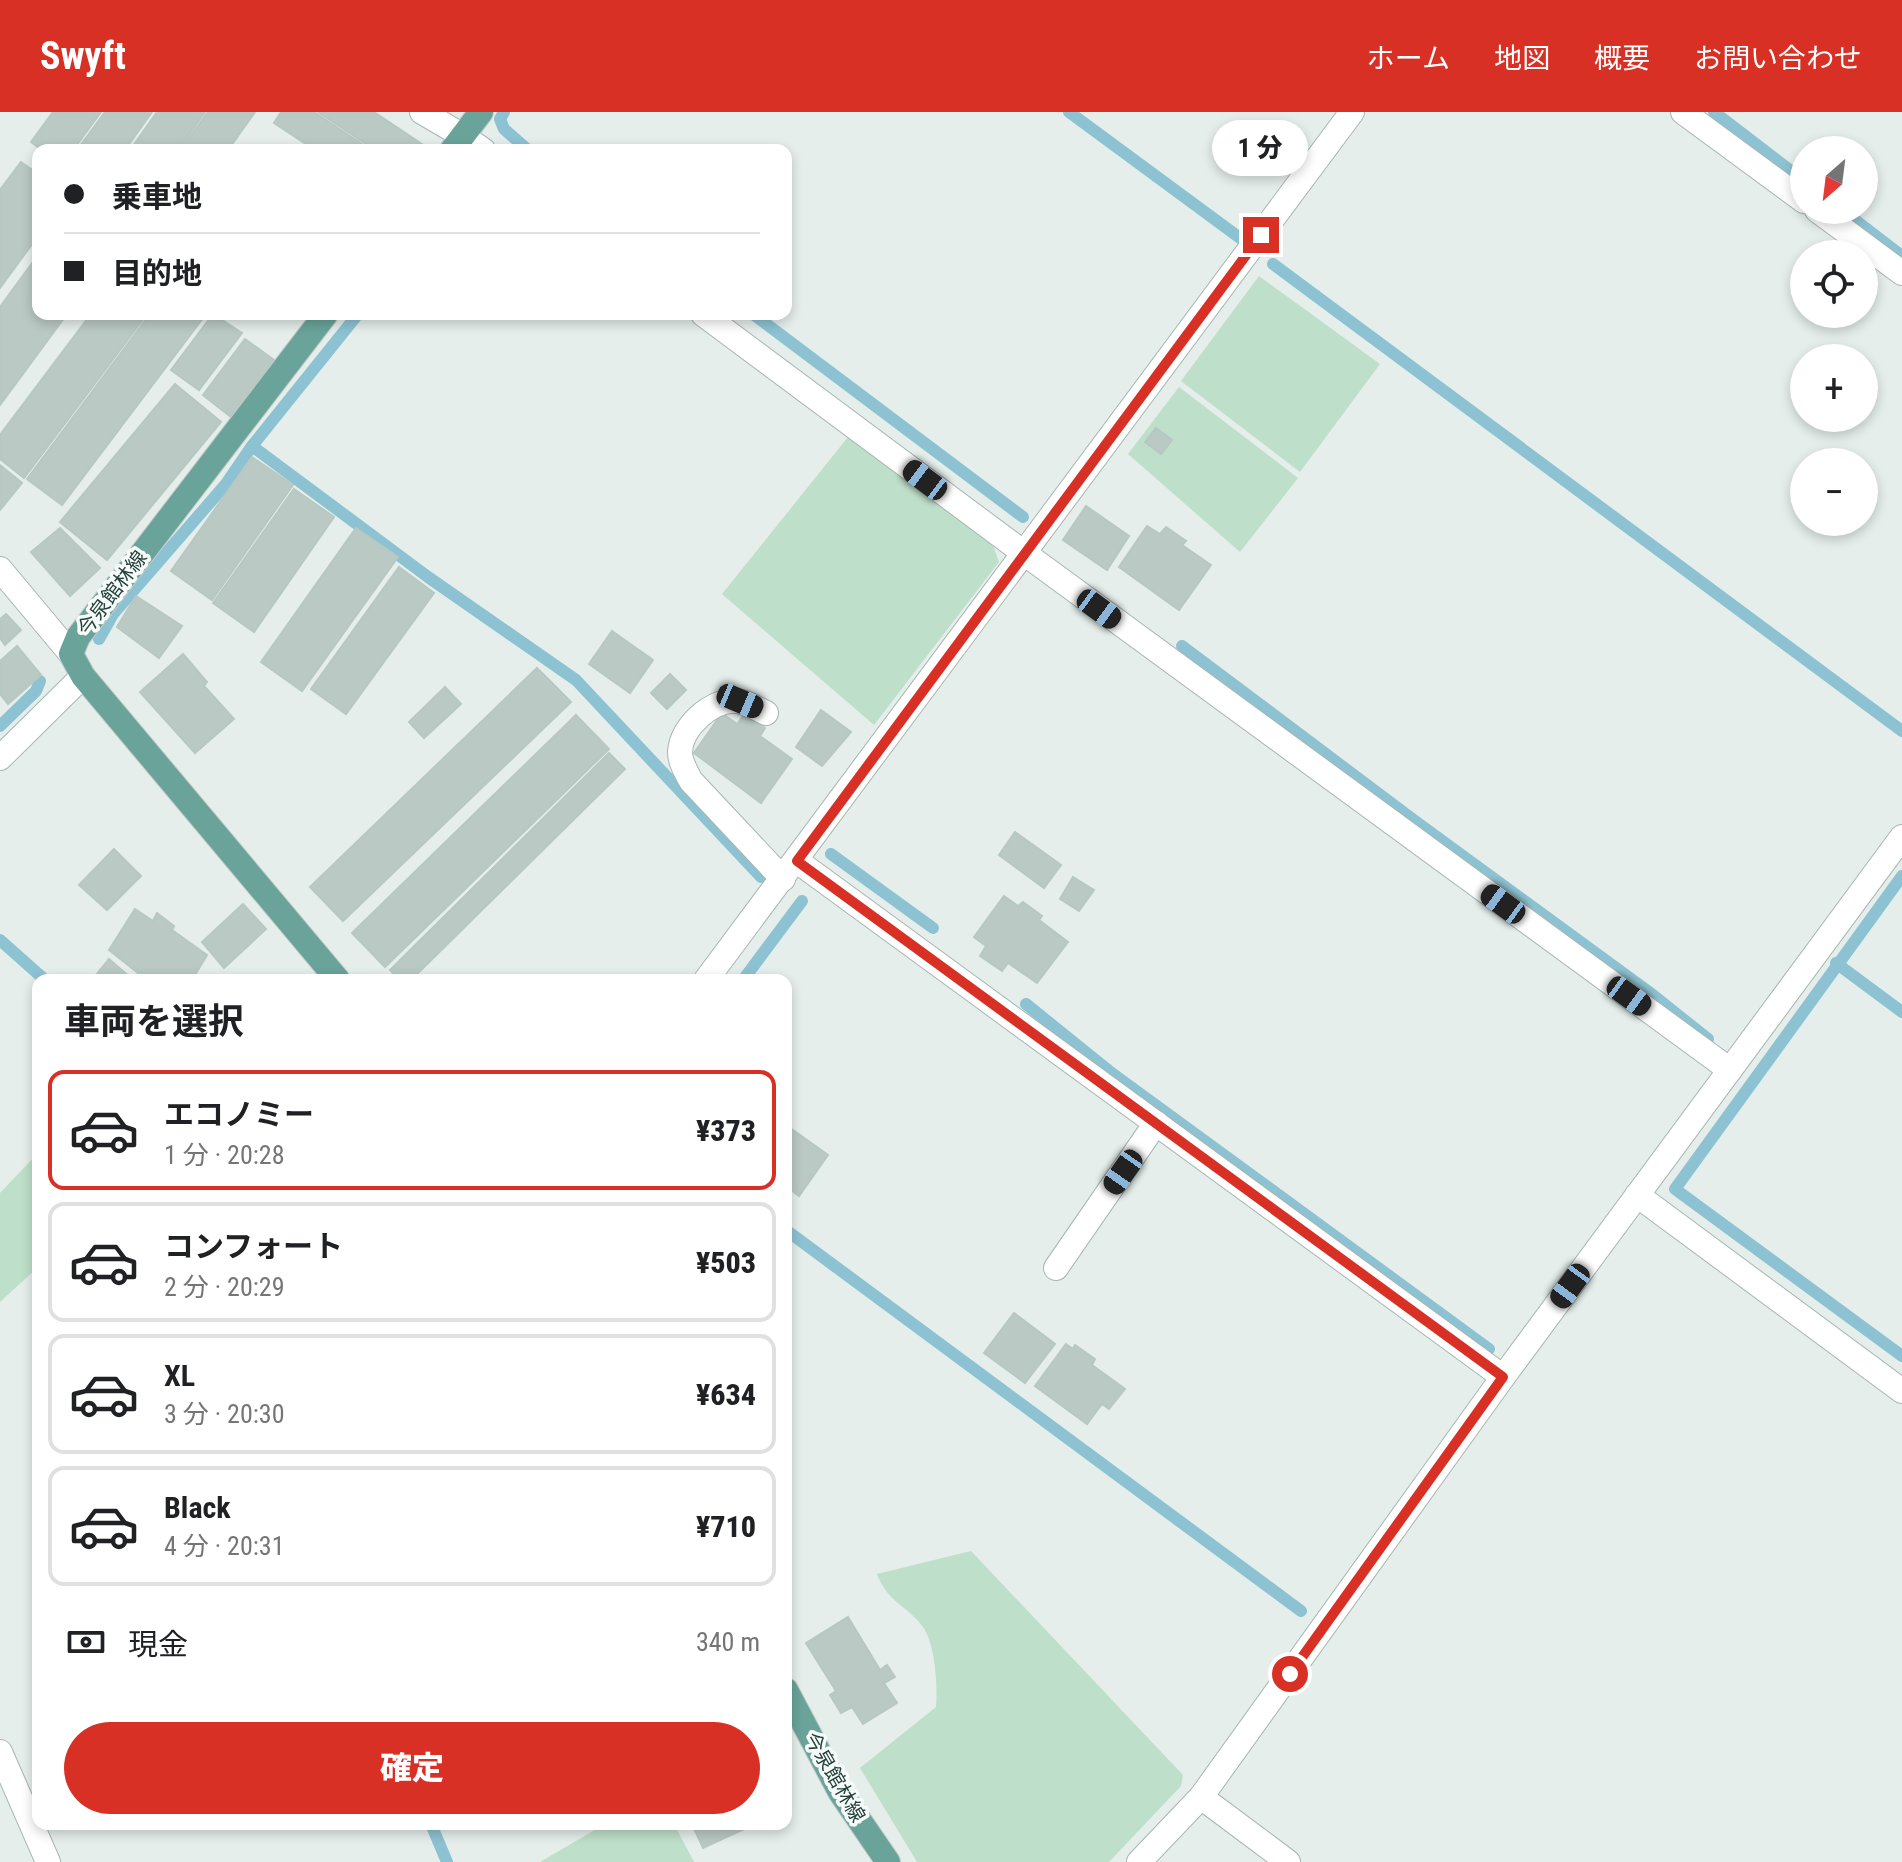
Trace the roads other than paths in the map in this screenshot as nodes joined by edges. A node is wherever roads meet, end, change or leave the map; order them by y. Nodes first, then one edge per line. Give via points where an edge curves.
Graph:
1 (422, 112) edge
2 (481, 112) edge
3 (1352, 112) edge
4 (1683, 112) edge
5 (465, 144) edge
6 (466, 144) edge
7 (1790, 191) edge
8 (1836, 224) edge
9 (1902, 273) edge
10 (321, 320) edge
11 (711, 320) edge
12 (1024, 553) junction
13 (0, 569) edge
14 (71, 654) junction
15 (83, 676) junction
16 (766, 713) dead end
17 (0, 758) edge
18 (1902, 837) edge
19 (790, 870) junction
20 (333, 974) edge
21 (711, 974) edge
22 (1730, 1070) junction
23 (1156, 1123) junction
24 (1637, 1195) junction
25 (1056, 1268) dead end
26 (1503, 1377) junction
27 (1902, 1391) edge
28 (792, 1701) edge
29 (0, 1752) edge
30 (1201, 1797) junction
31 (32, 1825) edge
32 (34, 1830) edge
33 (48, 1862) edge
34 (888, 1862) edge
35 (1139, 1862) edge
36 (1288, 1862) edge

1 - 5 street
2 - 6 main road
3 - 12 street
4 - 7 street
8 - 9 street
10 - 14 main road, 今泉館林線 via 78,637
11 - 12 street
12 - 19 street
12 - 22 street
13 - 14 street
14 - 15 main road, 今泉館林線
15 - 17 street
15 - 20 main road, 今泉館林線
16 - 19 street via 740,701 726,702 696,720 680,751 691,781
18 - 22 street
19 - 21 street
19 - 23 street
22 - 24 street
23 - 25 street
23 - 26 street
24 - 26 street
24 - 27 street
26 - 30 street
28 - 34 main road, 今泉館林線 via 840,1792
29 - 31 street
30 - 35 street
30 - 36 street
32 - 33 street

